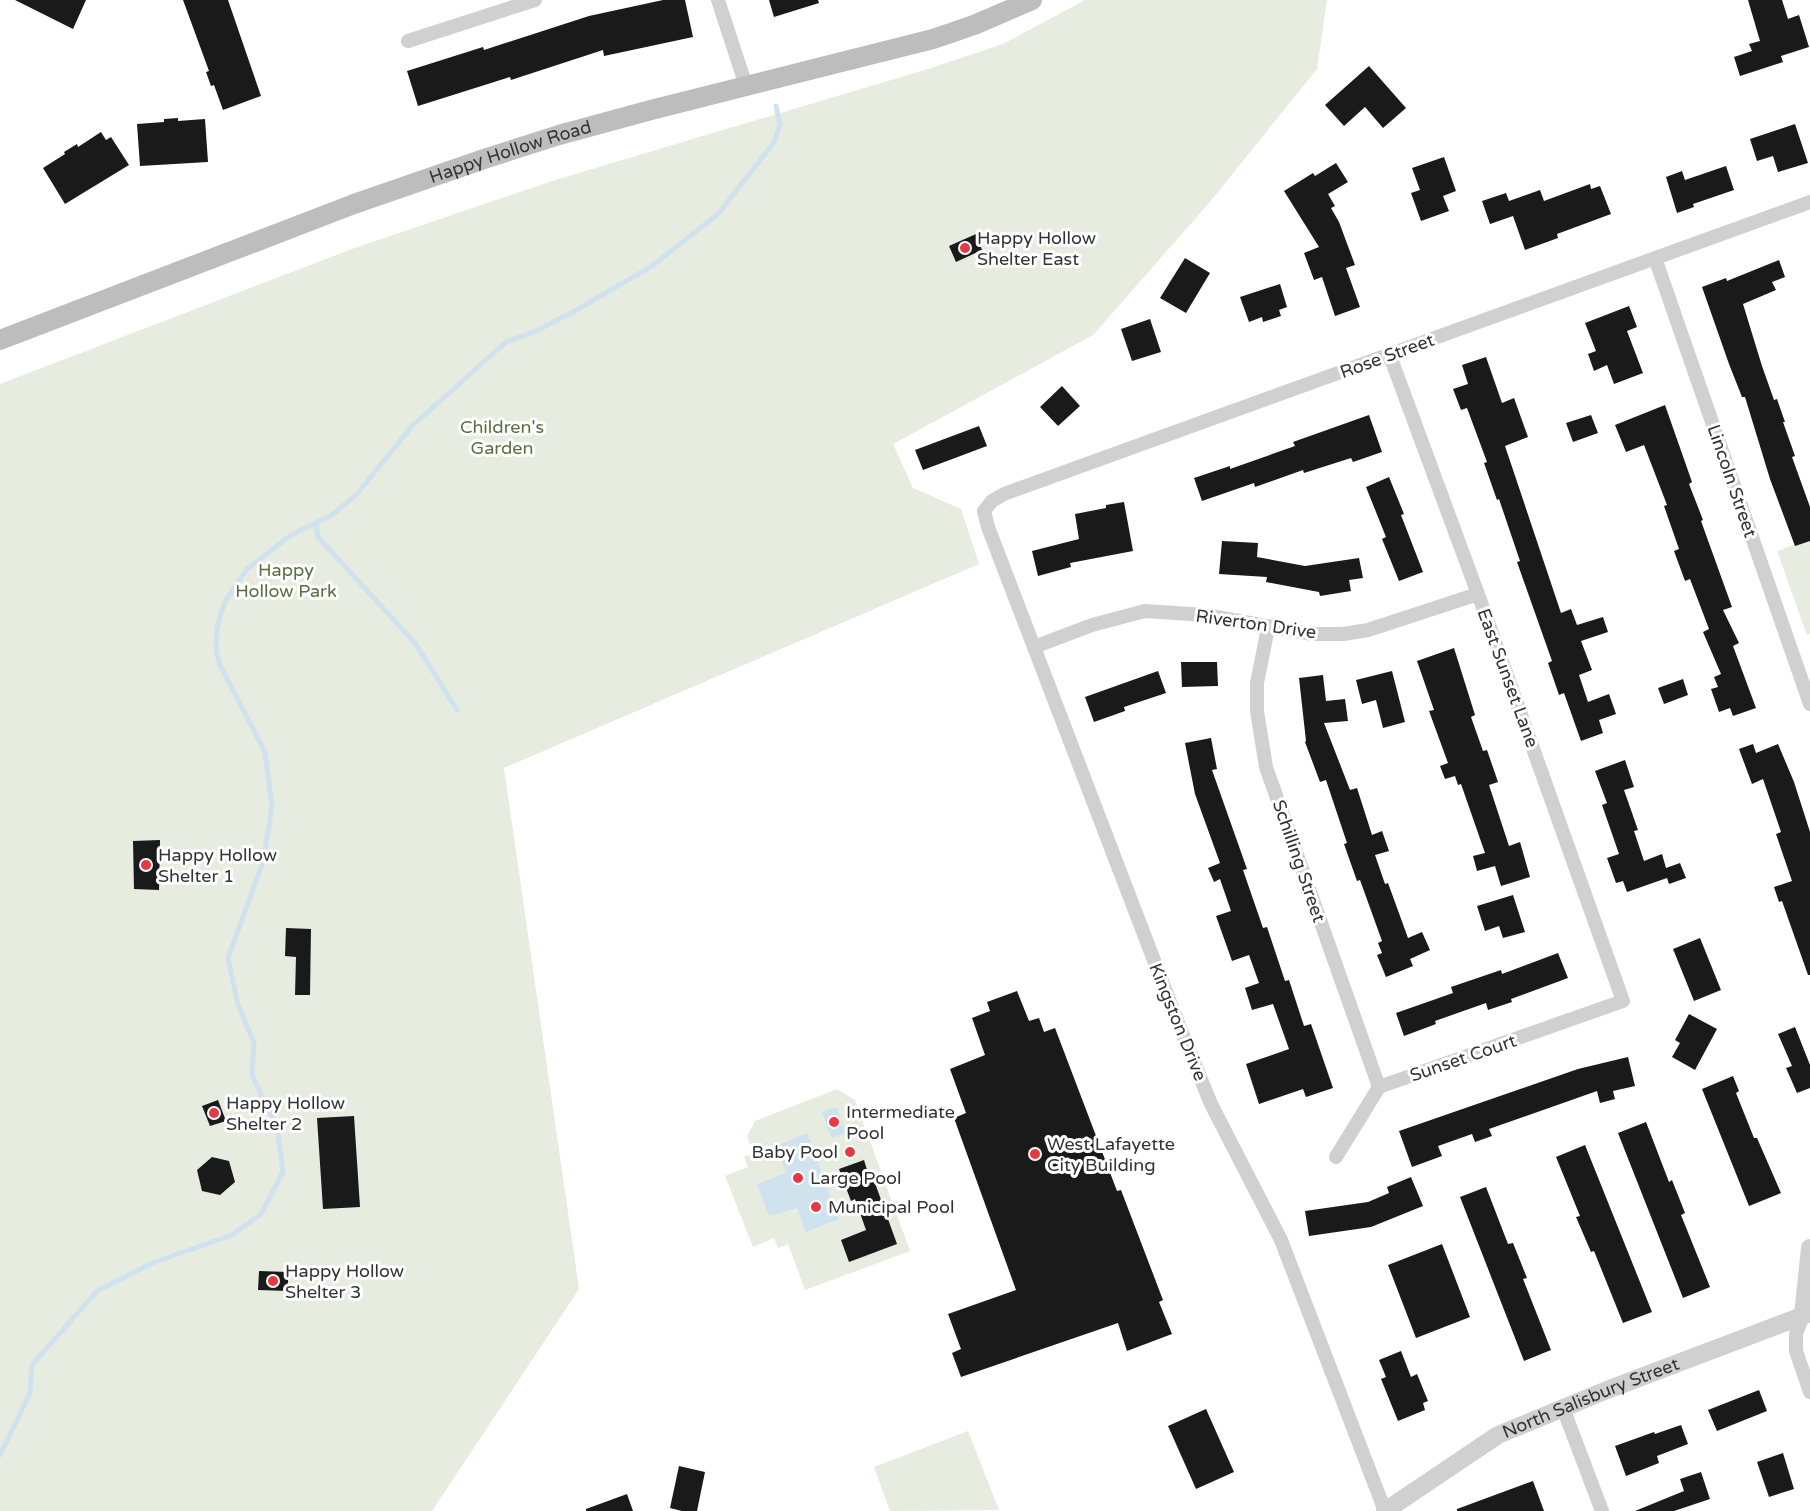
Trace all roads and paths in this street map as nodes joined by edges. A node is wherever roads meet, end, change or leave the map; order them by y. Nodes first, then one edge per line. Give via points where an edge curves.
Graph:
1 (535, 0) edge
2 (718, 0) edge
3 (1032, 0) edge
4 (408, 41) dead end
5 (746, 86) junction
6 (1810, 201) edge
7 (1655, 258) junction
8 (0, 340) edge
9 (1390, 356) junction
10 (988, 527) joint
11 (1478, 594) junction
12 (1268, 628) junction
13 (1034, 647) junction
14 (1810, 704) edge
15 (1623, 1001) joint
16 (1379, 1087) junction
17 (1336, 1157) dead end
18 (1810, 1248) edge
19 (1807, 1314) edge
20 (1810, 1392) edge
21 (1563, 1408) junction
22 (1385, 1511) edge
23 (1602, 1511) edge

1 - 4 street
2 - 5 street
3 - 5 main road, Happy Hollow Road via 933,39
5 - 8 main road, Happy Hollow Road via 559,135 435,174
6 - 7 street, Rose Street
7 - 9 street, Rose Street
7 - 14 street, Lincoln Street
9 - 10 street, Rose Street via 1004,494 984,511
9 - 11 street, East Sunset Lane
10 - 13 street, Kingston Drive
11 - 12 street, Riverton Drive via 1368,630 1312,634
11 - 15 street, East Sunset Lane
12 - 13 street, Riverton Drive via 1205,615 1145,611 1092,625
12 - 16 street, Schilling Street via 1257,683 1266,767
13 - 22 street, Kingston Drive via 1178,1023 1211,1104 1281,1240
15 - 16 street, Sunset Court
16 - 17 street
18 - 19 street
19 - 20 street via 1796,1334 1796,1351
19 - 21 street, North Salisbury Street
21 - 22 street, North Salisbury Street via 1498,1435
21 - 23 street

